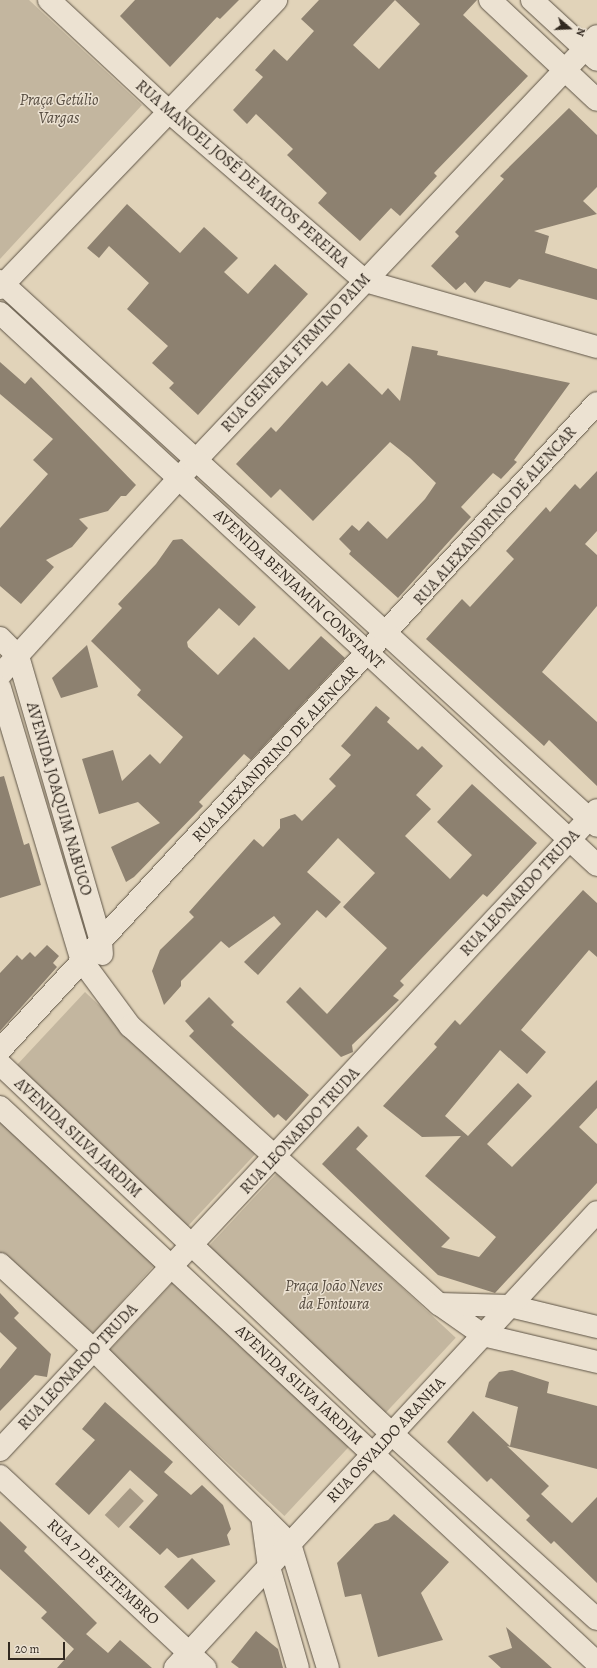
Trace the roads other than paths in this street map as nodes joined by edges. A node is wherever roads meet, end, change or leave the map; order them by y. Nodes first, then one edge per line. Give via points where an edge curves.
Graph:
1 (48, 0) edge
2 (276, 0) edge
3 (490, 0) edge
4 (532, 0) edge
5 (593, 48) edge
6 (565, 70) junction
7 (597, 100) edge
8 (168, 112) junction
9 (365, 281) junction
10 (1, 284) edge
11 (0, 313) edge
12 (597, 347) edge
13 (597, 403) edge
14 (196, 460) junction
15 (179, 478) junction
16 (386, 635) junction
17 (0, 638) edge
18 (369, 654) junction
19 (18, 656) junction
20 (0, 675) edge
21 (0, 688) edge
22 (594, 818) edge
23 (570, 839) junction
24 (597, 865) edge
25 (101, 941) junction
26 (82, 961) junction
27 (103, 985) junction
28 (0, 1050) edge
29 (0, 1064) edge
30 (0, 1107) edge
31 (274, 1159) junction
32 (597, 1212) edge
33 (193, 1245) junction
34 (0, 1264) edge
35 (172, 1268) junction
36 (439, 1304) junction
37 (510, 1306) junction
38 (597, 1327) edge
39 (483, 1335) junction
40 (94, 1350) junction
41 (597, 1362) edge
42 (392, 1434) junction
43 (0, 1450) edge
44 (374, 1455) junction
45 (0, 1476) edge
46 (262, 1516) junction
47 (290, 1544) junction
48 (269, 1568) junction
49 (597, 1619) edge
50 (182, 1660) edge
51 (597, 1663) edge
52 (205, 1668) edge
53 (298, 1668) edge
54 (328, 1668) edge

1 - 8 street, RUA MANOEL JOSÉ DE MATOS PEREIRA
2 - 8 street
3 - 6 street
4 - 5 street
5 - 6 street, RUA GENERAL FIRMINO PAIM
6 - 7 street
6 - 9 street, RUA GENERAL FIRMINO PAIM
8 - 9 street, RUA MANOEL JOSÉ DE MATOS PEREIRA
8 - 10 street
9 - 12 street, RUA MANOEL JOSÉ DE MATOS PEREIRA
9 - 14 street, RUA GENERAL FIRMINO PAIM
10 - 14 street, AVENIDA BENJAMIN CONSTANT
11 - 15 street, AVENIDA BENJAMIN CONSTANT
13 - 16 street, RUA ALEXANDRINO DE ALENCAR
14 - 15 street, RUA GENERAL FIRMINO PAIM
14 - 16 street, AVENIDA BENJAMIN CONSTANT
15 - 18 street, AVENIDA BENJAMIN CONSTANT
15 - 19 street, RUA GENERAL FIRMINO PAIM
16 - 18 street, RUA ALEXANDRINO DE ALENCAR
16 - 22 street, AVENIDA BENJAMIN CONSTANT
17 - 19 street
18 - 23 street, AVENIDA BENJAMIN CONSTANT
18 - 25 street, RUA ALEXANDRINO DE ALENCAR
19 - 20 street, RUA GENERAL FIRMINO PAIM
19 - 25 street, AVENIDA JOAQUIM NABUCO
21 - 26 street, AVENIDA JOAQUIM NABUCO
22 - 23 street, RUA LEONARDO TRUDA
23 - 24 street, AVENIDA BENJAMIN CONSTANT
23 - 31 street, RUA LEONARDO TRUDA
25 - 26 street, RUA ALEXANDRINO DE ALENCAR
25 - 27 street
26 - 27 street
26 - 28 street, RUA ALEXANDRINO DE ALENCAR
27 - 31 street via 130,1026
29 - 33 street, AVENIDA SILVA JARDIM
30 - 35 street, AVENIDA SILVA JARDIM
31 - 33 street, RUA LEONARDO TRUDA
31 - 36 street
32 - 37 street, RUA OSVALDO ARANHA
33 - 35 street, RUA LEONARDO TRUDA
33 - 42 street, AVENIDA SILVA JARDIM
34 - 40 street
35 - 40 street, RUA LEONARDO TRUDA
35 - 44 street, AVENIDA SILVA JARDIM
36 - 37 street
36 - 39 street
37 - 38 street
37 - 39 street, RUA OSVALDO ARANHA
39 - 41 street
39 - 42 street, RUA OSVALDO ARANHA
40 - 43 street, RUA LEONARDO TRUDA
40 - 46 street
42 - 44 street, RUA OSVALDO ARANHA
42 - 49 street, AVENIDA SILVA JARDIM
44 - 47 street, RUA OSVALDO ARANHA
44 - 51 street, AVENIDA SILVA JARDIM
45 - 50 street, RUA 7 DE SETEMBRO
46 - 47 street
46 - 48 street
47 - 48 street, RUA OSVALDO ARANHA
47 - 54 street
48 - 50 street, RUA OSVALDO ARANHA
48 - 53 street
50 - 52 street, RUA 7 DE SETEMBRO

